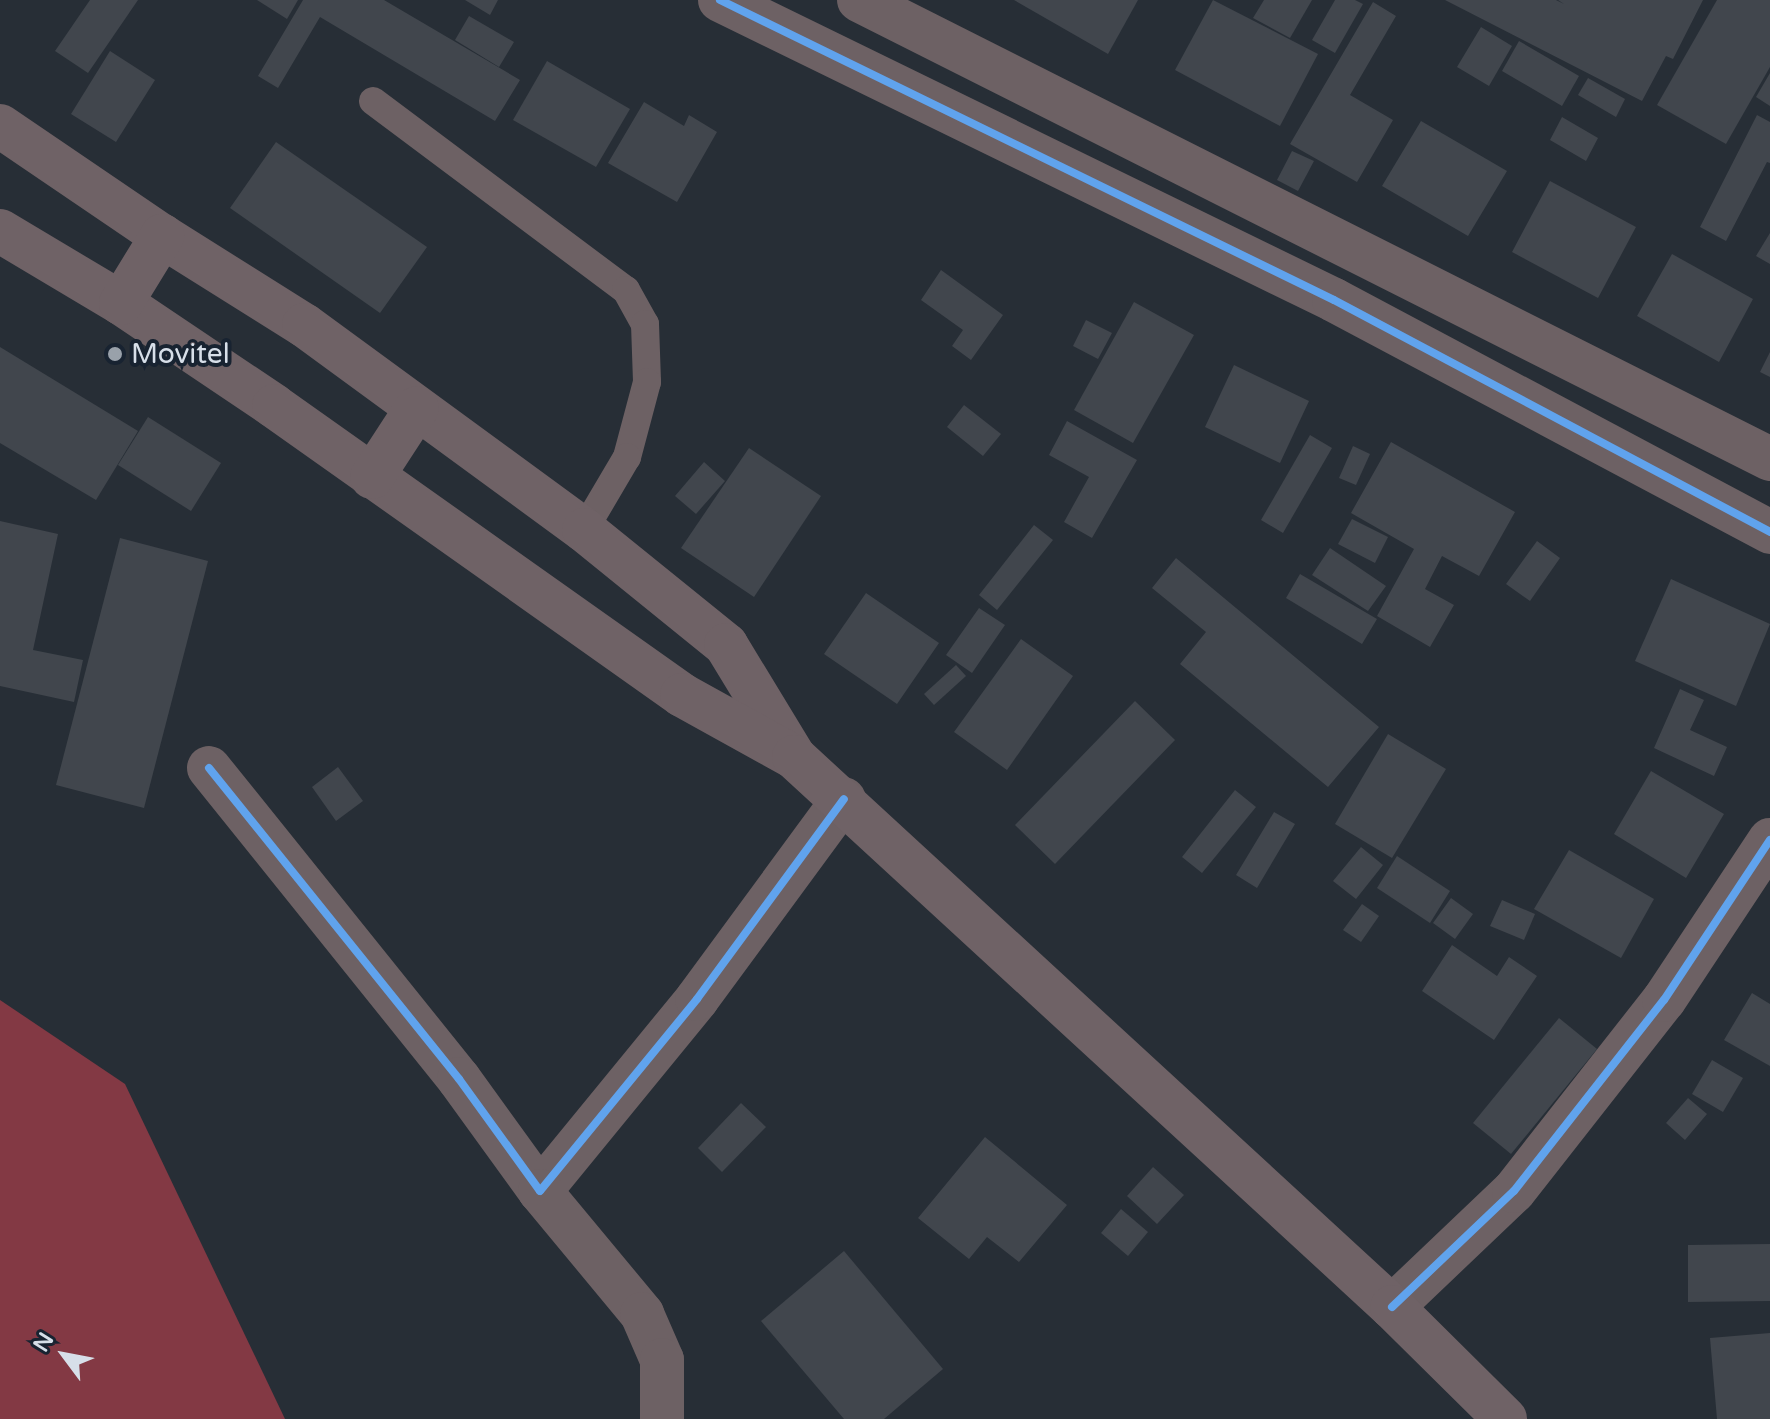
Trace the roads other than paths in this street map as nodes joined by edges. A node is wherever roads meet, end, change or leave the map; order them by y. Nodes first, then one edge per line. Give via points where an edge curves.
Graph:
1 (720, 0) edge
2 (859, 0) edge
3 (373, 101) dead end
4 (0, 126) edge
5 (0, 231) edge
6 (162, 236) junction
7 (121, 303) junction
8 (417, 408) junction
9 (1770, 459) edge
10 (372, 477) junction
11 (584, 530) junction
12 (1770, 532) edge
13 (794, 757) junction
14 (209, 768) dead end
15 (844, 799) junction
16 (1770, 840) edge
17 (540, 1191) junction
18 (1392, 1307) junction
19 (662, 1419) edge
20 (1505, 1419) edge

1 - 12 street via 1334,300
2 - 9 street
3 - 11 lane via 626,290 645,324 647,382 627,457
4 - 6 main road
5 - 7 main road
6 - 7 main road
6 - 8 main road via 304,325
7 - 10 main road
8 - 10 main road
8 - 11 main road
10 - 13 main road via 682,695
11 - 13 main road via 726,645
13 - 15 main road
14 - 17 street via 459,1079
15 - 17 street via 697,999
15 - 18 main road
16 - 18 street via 1664,1000 1514,1191
17 - 19 street via 642,1314 662,1360
18 - 20 main road

